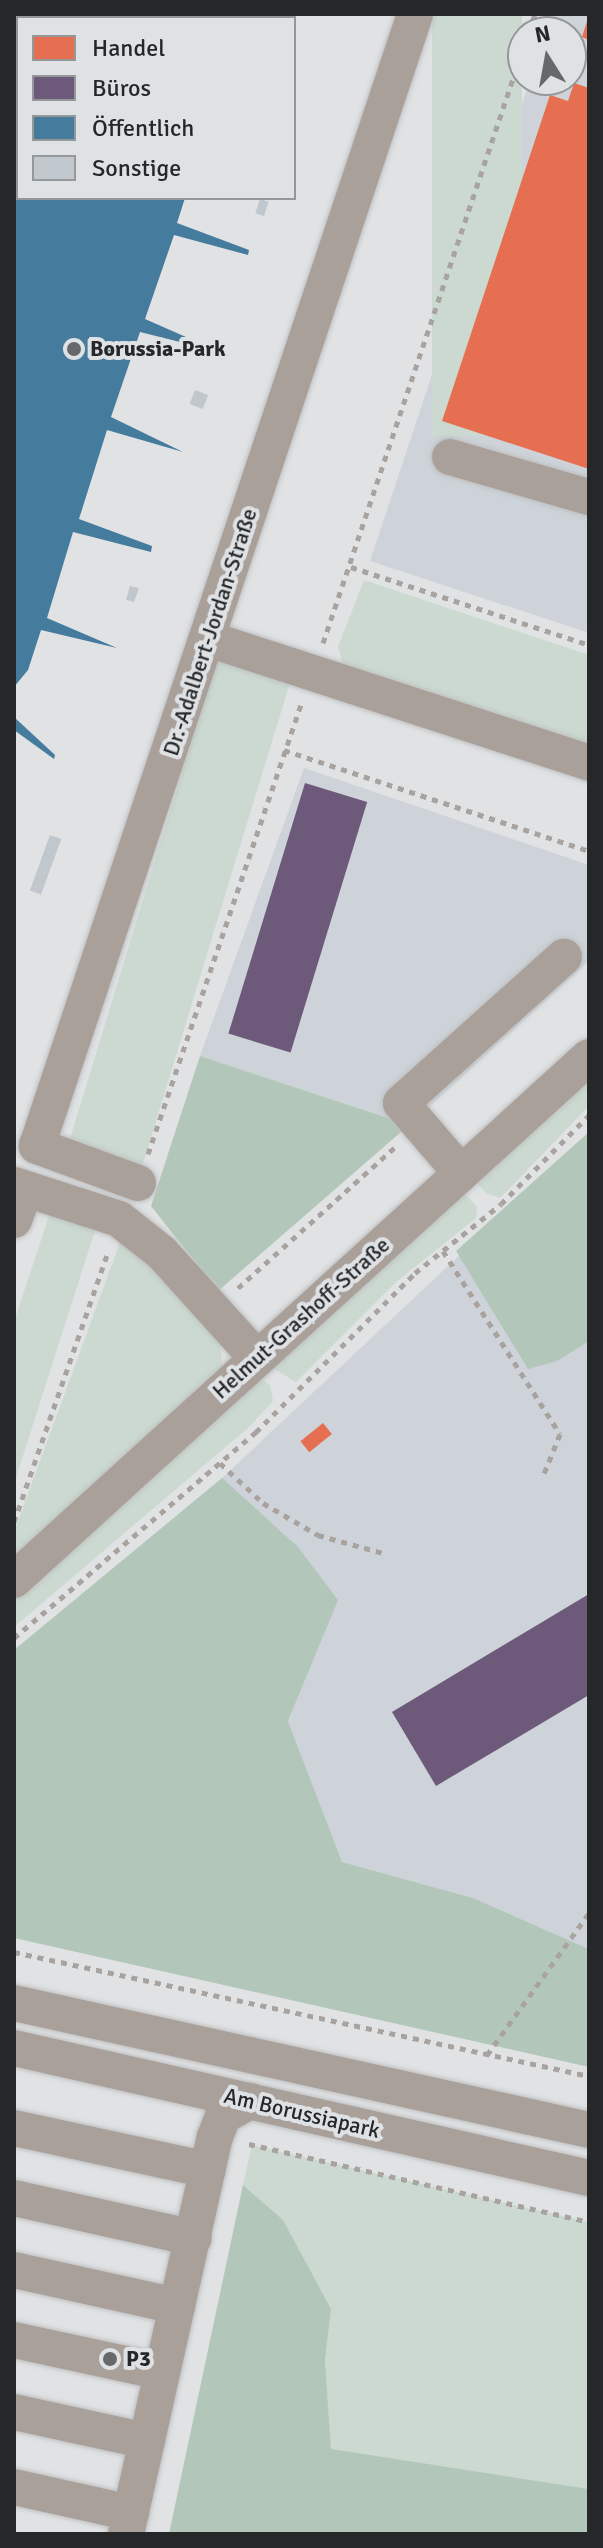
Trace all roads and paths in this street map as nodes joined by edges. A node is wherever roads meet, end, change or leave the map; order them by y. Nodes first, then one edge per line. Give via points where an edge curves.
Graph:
1 (415, 14) edge
2 (507, 96) edge
3 (450, 457) dead end
4 (589, 497) edge
5 (351, 567) junction
6 (208, 639) junction
7 (589, 645) edge
8 (312, 673) junction
9 (284, 750) junction
10 (589, 763) edge
11 (589, 851) edge
12 (564, 957) dead end
13 (589, 1057) edge
14 (589, 1115) edge
15 (461, 1173) junction
16 (138, 1183) joint
17 (18, 1198) edge
18 (119, 1219) junction
19 (443, 1251) junction
20 (257, 1358) junction
21 (220, 1463) junction
22 (543, 1476) dead end
23 (14, 1522) edge
24 (383, 1553) dead end
25 (14, 1580) edge
26 (14, 1638) edge
27 (589, 1913) edge
28 (14, 1952) edge
29 (14, 2003) edge
30 (14, 2048) edge
31 (487, 2055) junction
32 (589, 2076) edge
33 (250, 2101) junction
34 (14, 2128) edge
35 (218, 2128) junction
36 (589, 2130) edge
37 (208, 2170) junction
38 (589, 2178) edge
39 (14, 2198) edge
40 (589, 2222) edge
41 (194, 2238) junction
42 (14, 2270) edge
43 (177, 2306) junction
44 (14, 2340) edge
45 (162, 2372) junction
46 (14, 2412) edge
47 (147, 2441) junction
48 (14, 2487) edge
49 (128, 2524) edge

1 - 6 street, Dr.-Adalbert-Jordan-Straße
2 - 5 path
3 - 4 street
5 - 7 path
5 - 8 path
6 - 8 street
6 - 16 street, Dr.-Adalbert-Jordan-Straße via 37,1146
8 - 9 path
8 - 10 street
9 - 11 path
9 - 16 path
12 - 15 street via 401,1103
13 - 15 street, Helmut-Grashoff-Straße
14 - 19 path via 501,1204
15 - 20 street, Helmut-Grashoff-Straße
17 - 18 street
18 - 20 street via 162,1253
18 - 23 path
19 - 21 path
19 - 22 path via 560,1434
20 - 25 street, Helmut-Grashoff-Straße
21 - 24 path via 263,1503 318,1535
21 - 26 path
27 - 31 path
28 - 31 path
29 - 36 street, Am Borussiapark
30 - 33 street, Am Borussiapark
31 - 32 path
33 - 35 street via 233,2107
33 - 38 street, Am Borussiapark
34 - 37 street
35 - 37 street
35 - 40 path via 252,2145
37 - 41 street
39 - 41 street
41 - 43 street
42 - 43 street
43 - 45 street
44 - 45 street
45 - 47 street
46 - 47 street
47 - 49 street
48 - 49 street

